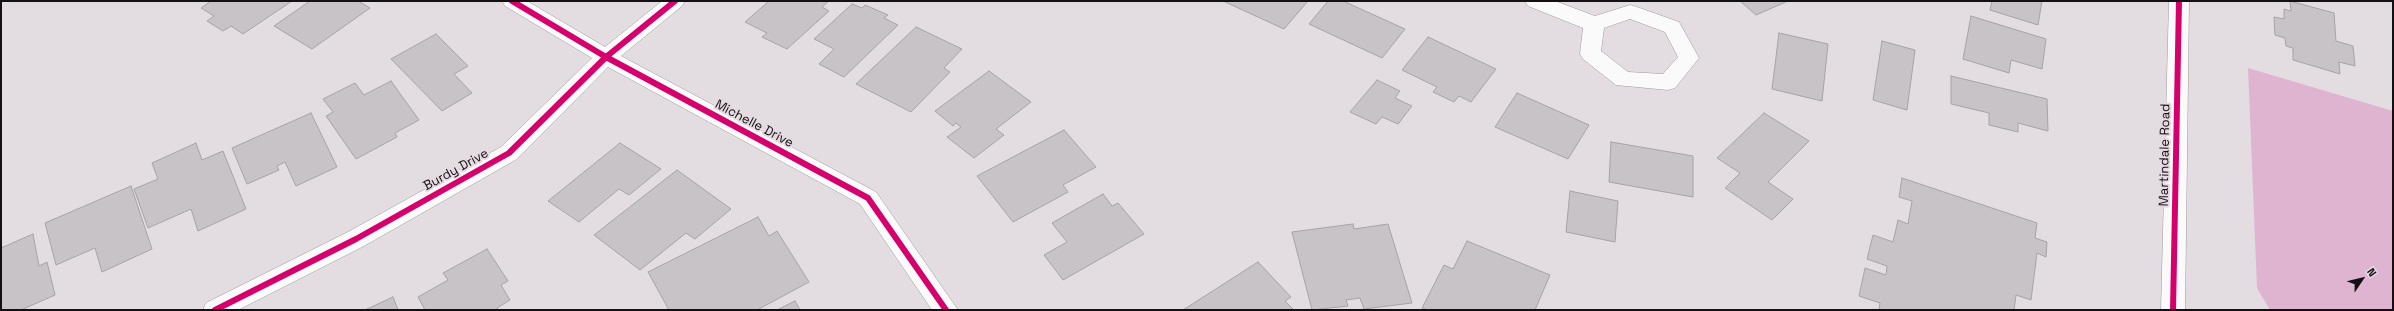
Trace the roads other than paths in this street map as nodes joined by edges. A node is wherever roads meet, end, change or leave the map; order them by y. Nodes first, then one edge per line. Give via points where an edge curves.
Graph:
1 (512, 1) edge
2 (675, 1) edge
3 (1535, 1) edge
4 (2179, 1) edge
5 (1594, 24) junction
6 (606, 57) junction
7 (214, 310) edge
8 (946, 310) edge
9 (2173, 310) edge

1 - 6 street, Michelle Drive
2 - 6 street, Burdy Drive
3 - 5 street
4 - 9 street, Martindale Road
5 - 5 street via 1590,54 1623,80 1668,82 1689,58 1672,27 1630,12
6 - 7 street, Burdy Drive via 509,153 356,239
6 - 8 street, Michelle Drive via 868,198

